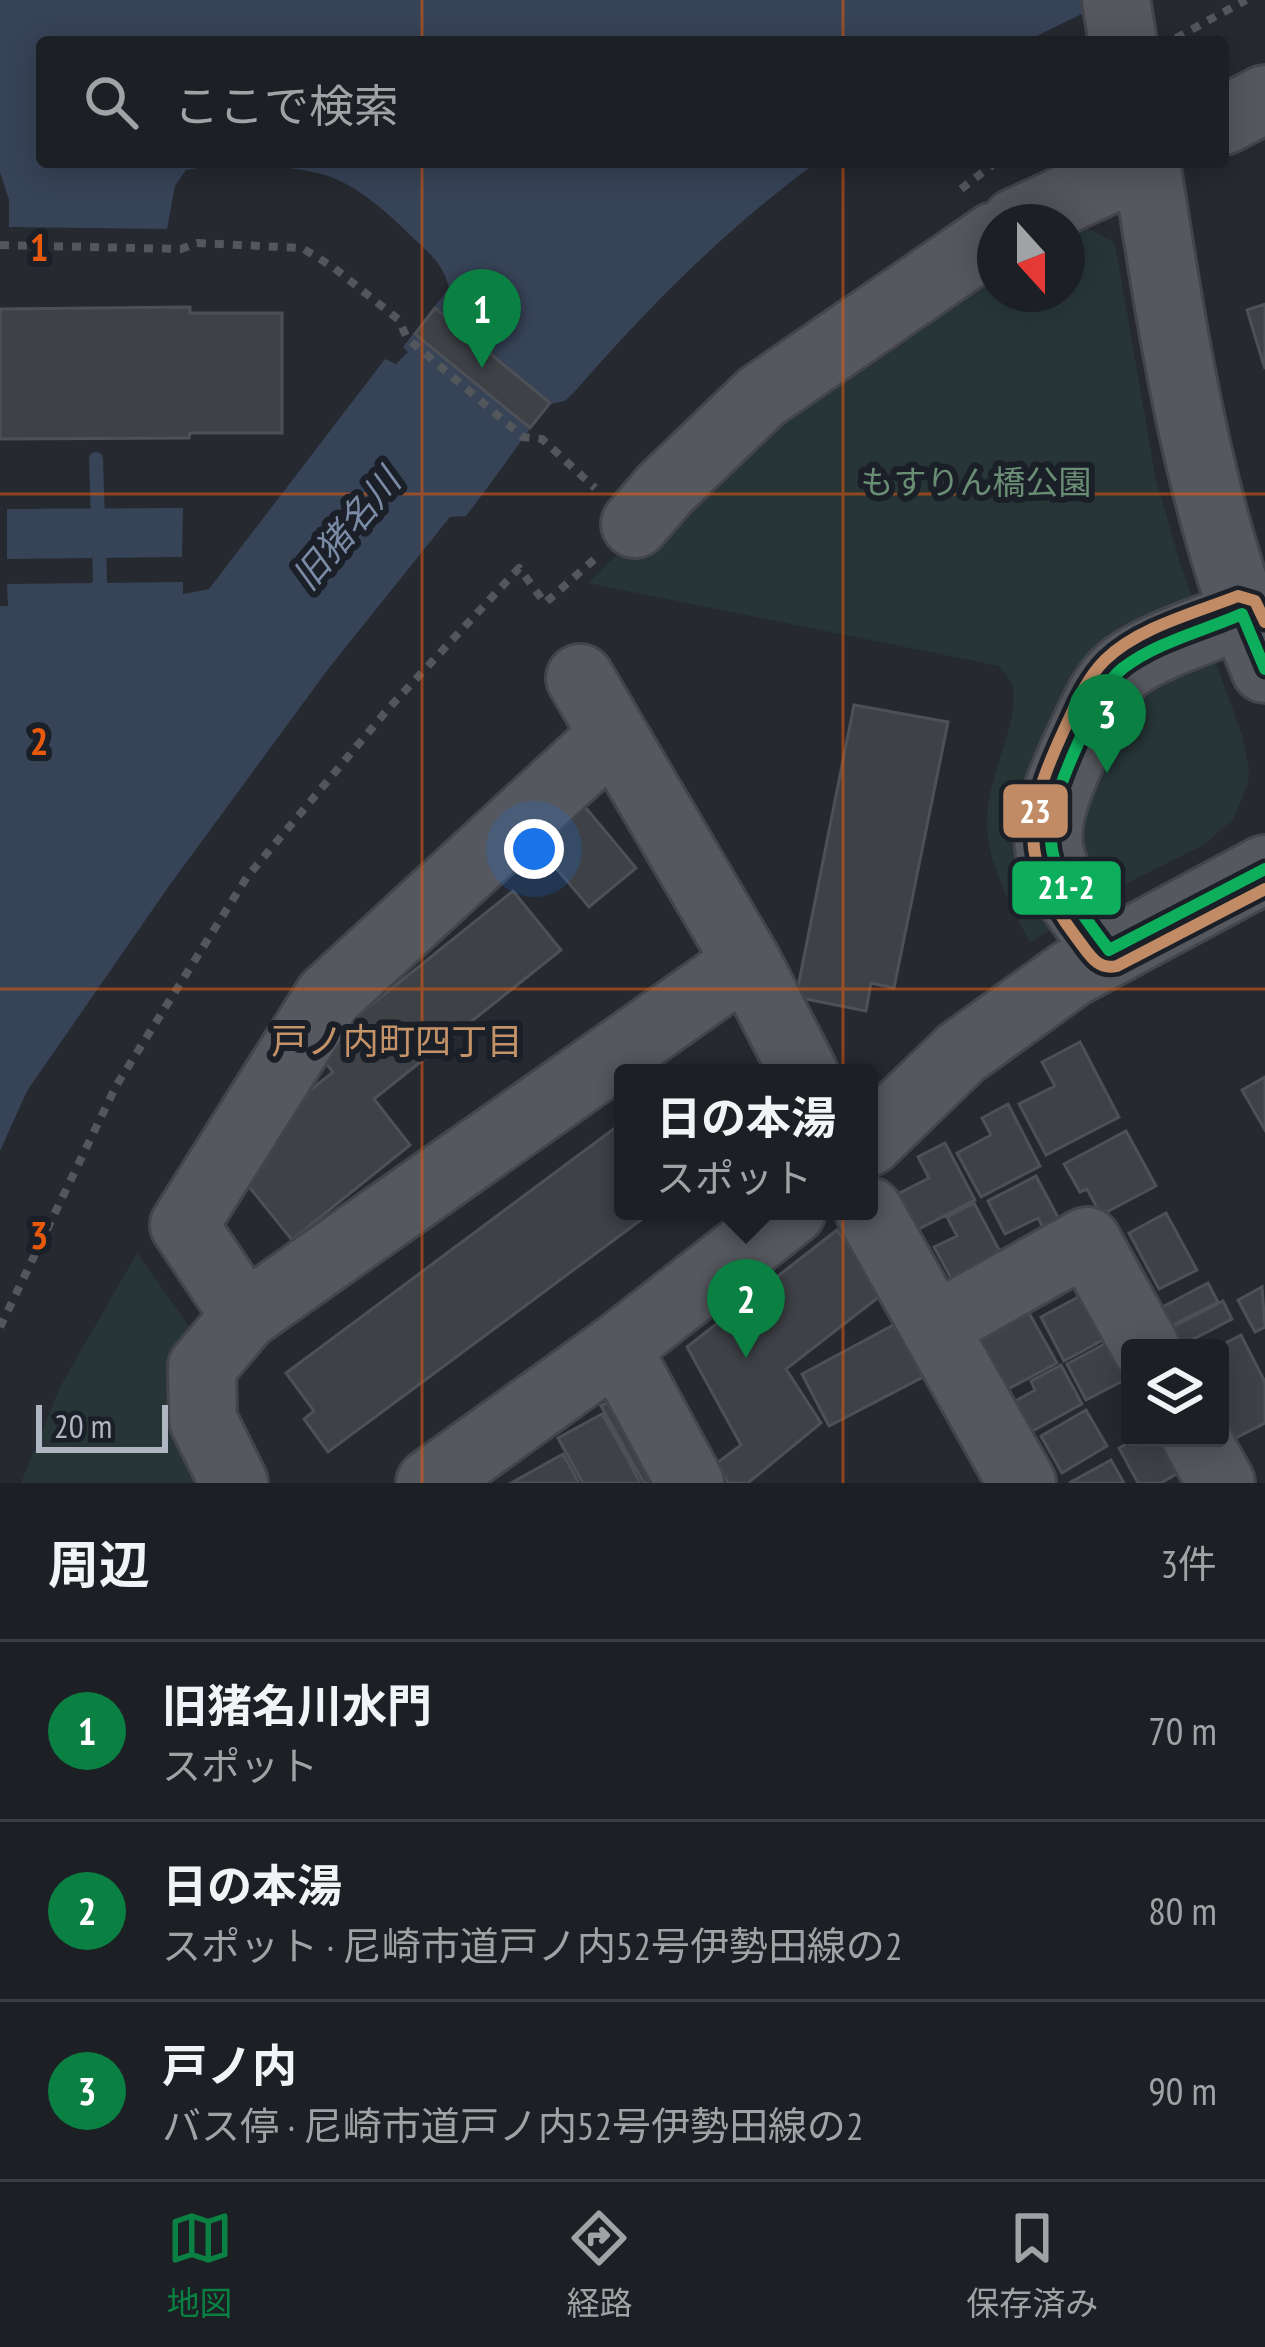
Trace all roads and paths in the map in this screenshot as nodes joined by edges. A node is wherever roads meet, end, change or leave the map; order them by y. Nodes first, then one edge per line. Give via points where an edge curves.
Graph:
1 (1116, 0) edge
2 (1246, 0) edge
3 (1122, 36) edge
4 (1181, 36) edge
5 (1265, 99) edge
6 (1229, 119) edge
7 (1130, 168) edge
8 (1147, 168) edge
9 (1052, 204) edge
10 (0, 245) edge
11 (977, 248) edge
12 (635, 524) junction
13 (1254, 642) edge
14 (580, 678) dead end
15 (614, 735) junction
16 (1265, 869) edge
17 (1108, 950) junction
18 (747, 962) junction
19 (799, 1064) edge
20 (878, 1133) edge
21 (781, 1220) edge
22 (873, 1220) edge
23 (245, 1316) junction
24 (0, 1327) edge
25 (934, 1327) junction
26 (1141, 1339) edge
27 (617, 1348) junction
28 (1202, 1447) edge
29 (1265, 1464) edge
30 (234, 1483) edge
31 (430, 1483) edge
32 (690, 1483) edge
33 (1022, 1483) edge
34 (1225, 1483) edge

1 - 3 street
2 - 4 path
5 - 6 street
7 - 9 street
8 - 13 street via 1204,488
10 - 12 path via 302,248 399,320 406,338 523,437 542,439
11 - 12 street via 761,397
12 - 24 path via 544,603 519,568 247,877 116,1086
13 - 17 street via 1124,667 1102,693 1066,768 1045,829 1048,855
14 - 15 street
15 - 18 street
15 - 23 street via 328,997 184,1225
16 - 17 street
17 - 20 street via 961,1053
18 - 19 street
18 - 23 street
21 - 27 street
22 - 25 street
23 - 30 street via 202,1367 202,1420
25 - 26 street via 1087,1241
25 - 33 street
27 - 31 street
27 - 32 street
28 - 34 street
29 - 34 street

